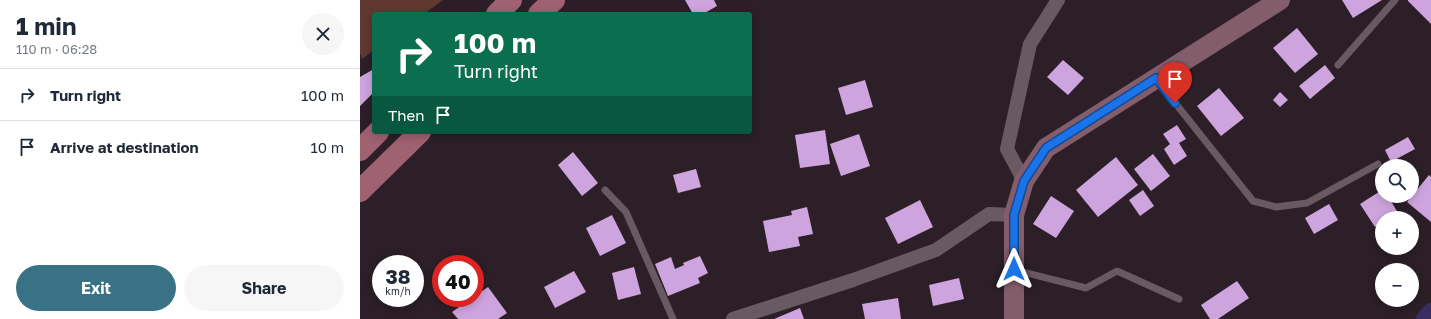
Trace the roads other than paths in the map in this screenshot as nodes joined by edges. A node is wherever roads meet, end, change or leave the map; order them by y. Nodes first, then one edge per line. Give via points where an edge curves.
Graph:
1 (511, 0) edge
2 (554, 0) edge
3 (1058, 0) edge
4 (1280, 0) edge
5 (1394, 0) edge
6 (499, 12) edge
7 (541, 12) edge
8 (1338, 65) dead end
9 (1156, 78) junction
10 (376, 134) edge
11 (418, 134) edge
12 (360, 150) edge
13 (1375, 166) edge
14 (1024, 181) junction
15 (605, 190) dead end
16 (360, 191) edge
17 (1014, 215) junction
18 (1014, 269) junction
19 (1178, 299) dead end
20 (760, 315) edge
21 (673, 319) edge
22 (733, 319) edge
23 (1014, 319) edge

1 - 6 main road
2 - 7 main road
3 - 14 street via 1030,44 1008,149
4 - 9 street
5 - 8 lane
9 - 13 lane via 1253,201 1276,207 1307,203
9 - 14 street via 1046,148
10 - 12 main road
11 - 16 main road
14 - 17 street
15 - 21 lane via 626,212
17 - 18 street
17 - 20 street via 989,214 936,250
18 - 19 lane via 1086,288 1117,271
18 - 23 street
20 - 22 street

